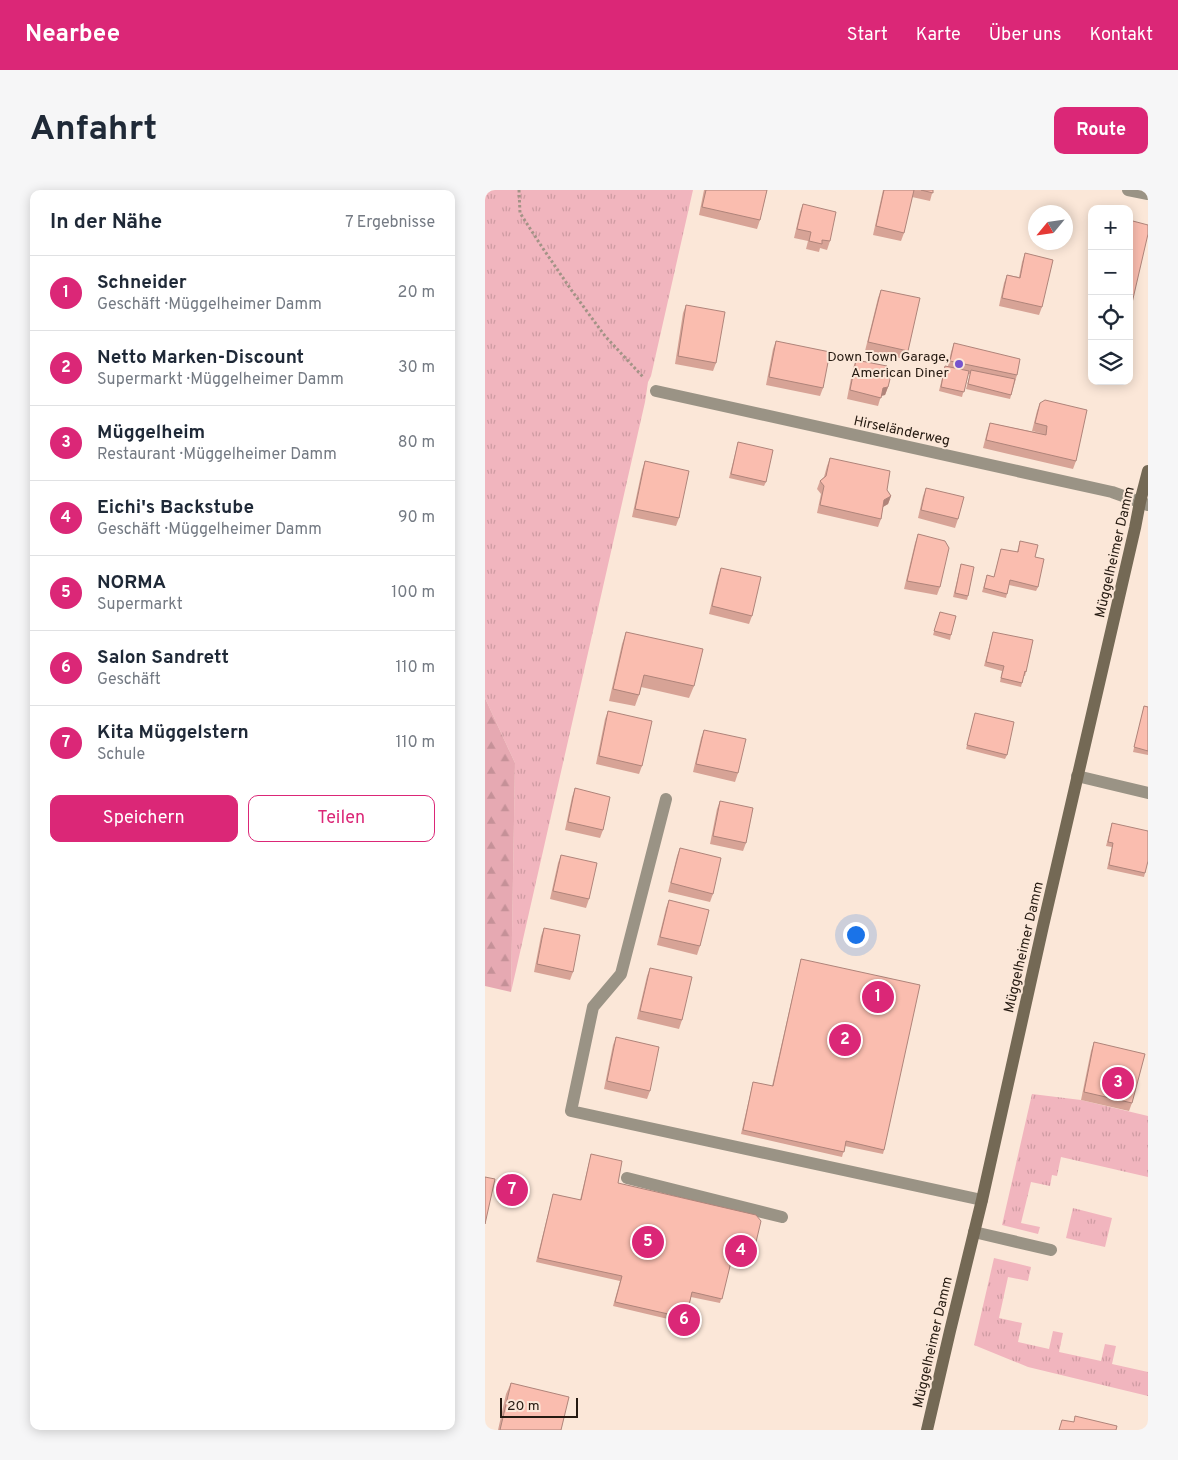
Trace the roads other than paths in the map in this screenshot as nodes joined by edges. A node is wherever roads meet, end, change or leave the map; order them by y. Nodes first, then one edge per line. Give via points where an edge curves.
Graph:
1 (1128, 190) edge
2 (1148, 194) edge
3 (656, 391) road end
4 (1148, 471) edge
5 (1144, 504) edge
6 (1077, 776) junction
7 (1148, 793) edge
8 (666, 799) dead end
9 (627, 1178) dead end
10 (982, 1200) junction
11 (782, 1217) dead end
12 (974, 1232) junction
13 (1051, 1250) dead end
14 (927, 1430) edge

1 - 2 street
3 - 5 street, Hirseländerweg via 1092,487
4 - 5 main road, Müggelheimer Damm
5 - 6 main road, Müggelheimer Damm via 1135,528
6 - 7 street
6 - 10 main road, Müggelheimer Damm
8 - 10 street via 621,974 593,1006 571,1110
9 - 11 street
10 - 12 main road, Müggelheimer Damm
12 - 13 street
12 - 14 main road, Müggelheimer Damm

